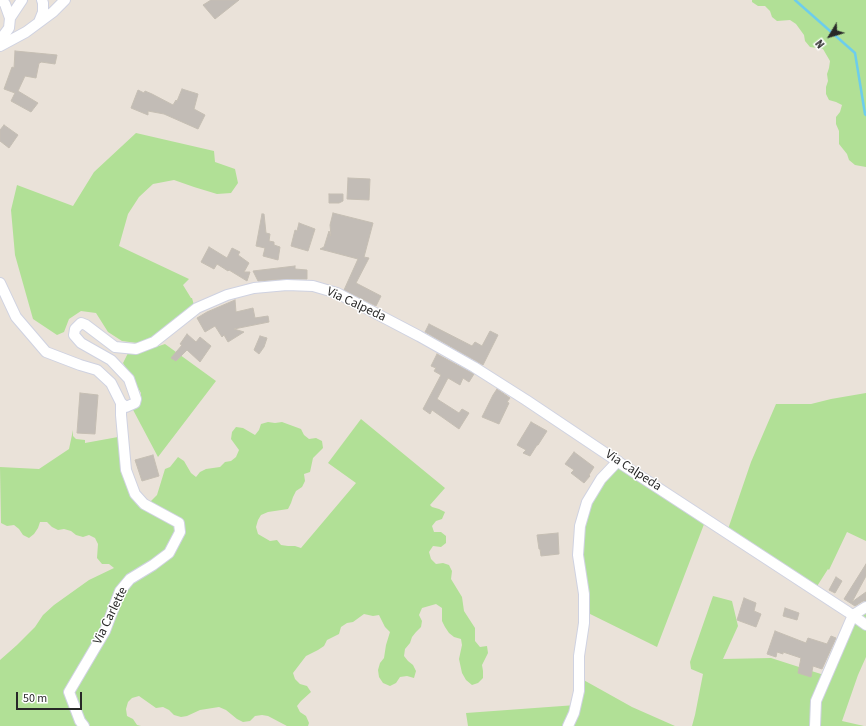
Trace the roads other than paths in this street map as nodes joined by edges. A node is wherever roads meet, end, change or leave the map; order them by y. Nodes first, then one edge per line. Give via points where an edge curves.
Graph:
1 (2, 0) edge
2 (22, 0) edge
3 (42, 0) edge
4 (65, 0) edge
5 (10, 18) junction
6 (39, 22) junction
7 (0, 40) edge
8 (0, 46) edge
9 (0, 283) edge
10 (121, 403) junction
11 (618, 461) junction
12 (866, 607) edge
13 (853, 615) junction
14 (866, 625) edge
15 (84, 726) edge
16 (568, 726) edge
17 (815, 726) edge

1 - 5 street
2 - 5 street
3 - 6 street via 43,12
4 - 6 street
5 - 7 street via 9,28
6 - 8 street
9 - 10 street via 16,317 46,352 97,370 111,383
10 - 11 street, Via Calpeda via 126,407 135,403 136,399 128,379 111,360 81,343 74,335 74,329 81,323 115,347 136,349 154,342 198,308 227,295 254,288 313,286 336,293 474,367
10 - 15 street, Via Carlette via 126,470 135,494 144,504 179,523 180,532 169,553 130,579 120,591 105,631 69,692
11 - 13 street, Via Calpeda
11 - 16 street via 601,478 587,502 580,526 578,555 584,594 584,623 579,656 579,691
12 - 13 street
13 - 14 street, Via Calpeda
13 - 17 street via 816,701

